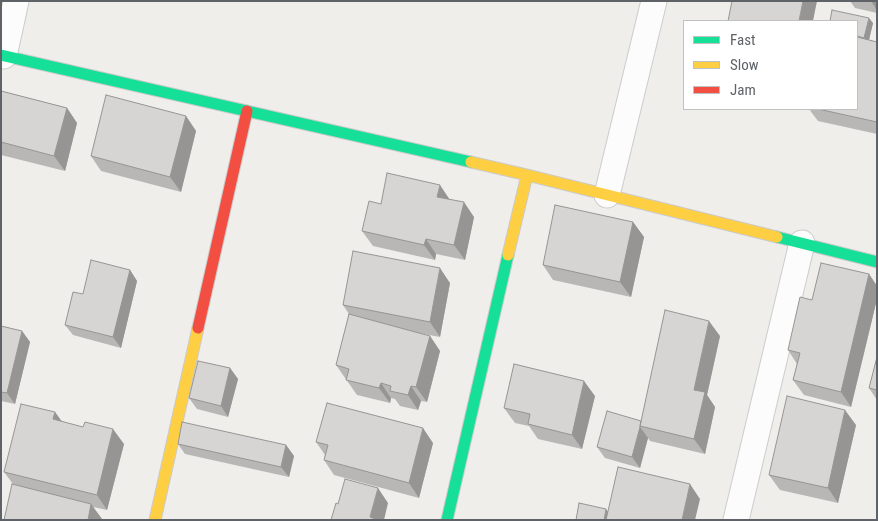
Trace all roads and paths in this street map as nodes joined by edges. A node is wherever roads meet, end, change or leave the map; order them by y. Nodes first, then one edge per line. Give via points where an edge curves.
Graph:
1 (16, 1) edge
2 (654, 1) edge
3 (3, 56) edge
4 (246, 110) junction
5 (527, 175) junction
6 (607, 195) junction
7 (802, 243) junction
8 (877, 262) edge
9 (741, 519) edge
10 (155, 520) edge
11 (447, 520) edge

1 - 3 street
2 - 6 street
3 - 4 street
4 - 5 street
4 - 10 street
5 - 6 street
5 - 11 street
6 - 7 street
7 - 8 street
7 - 9 street

